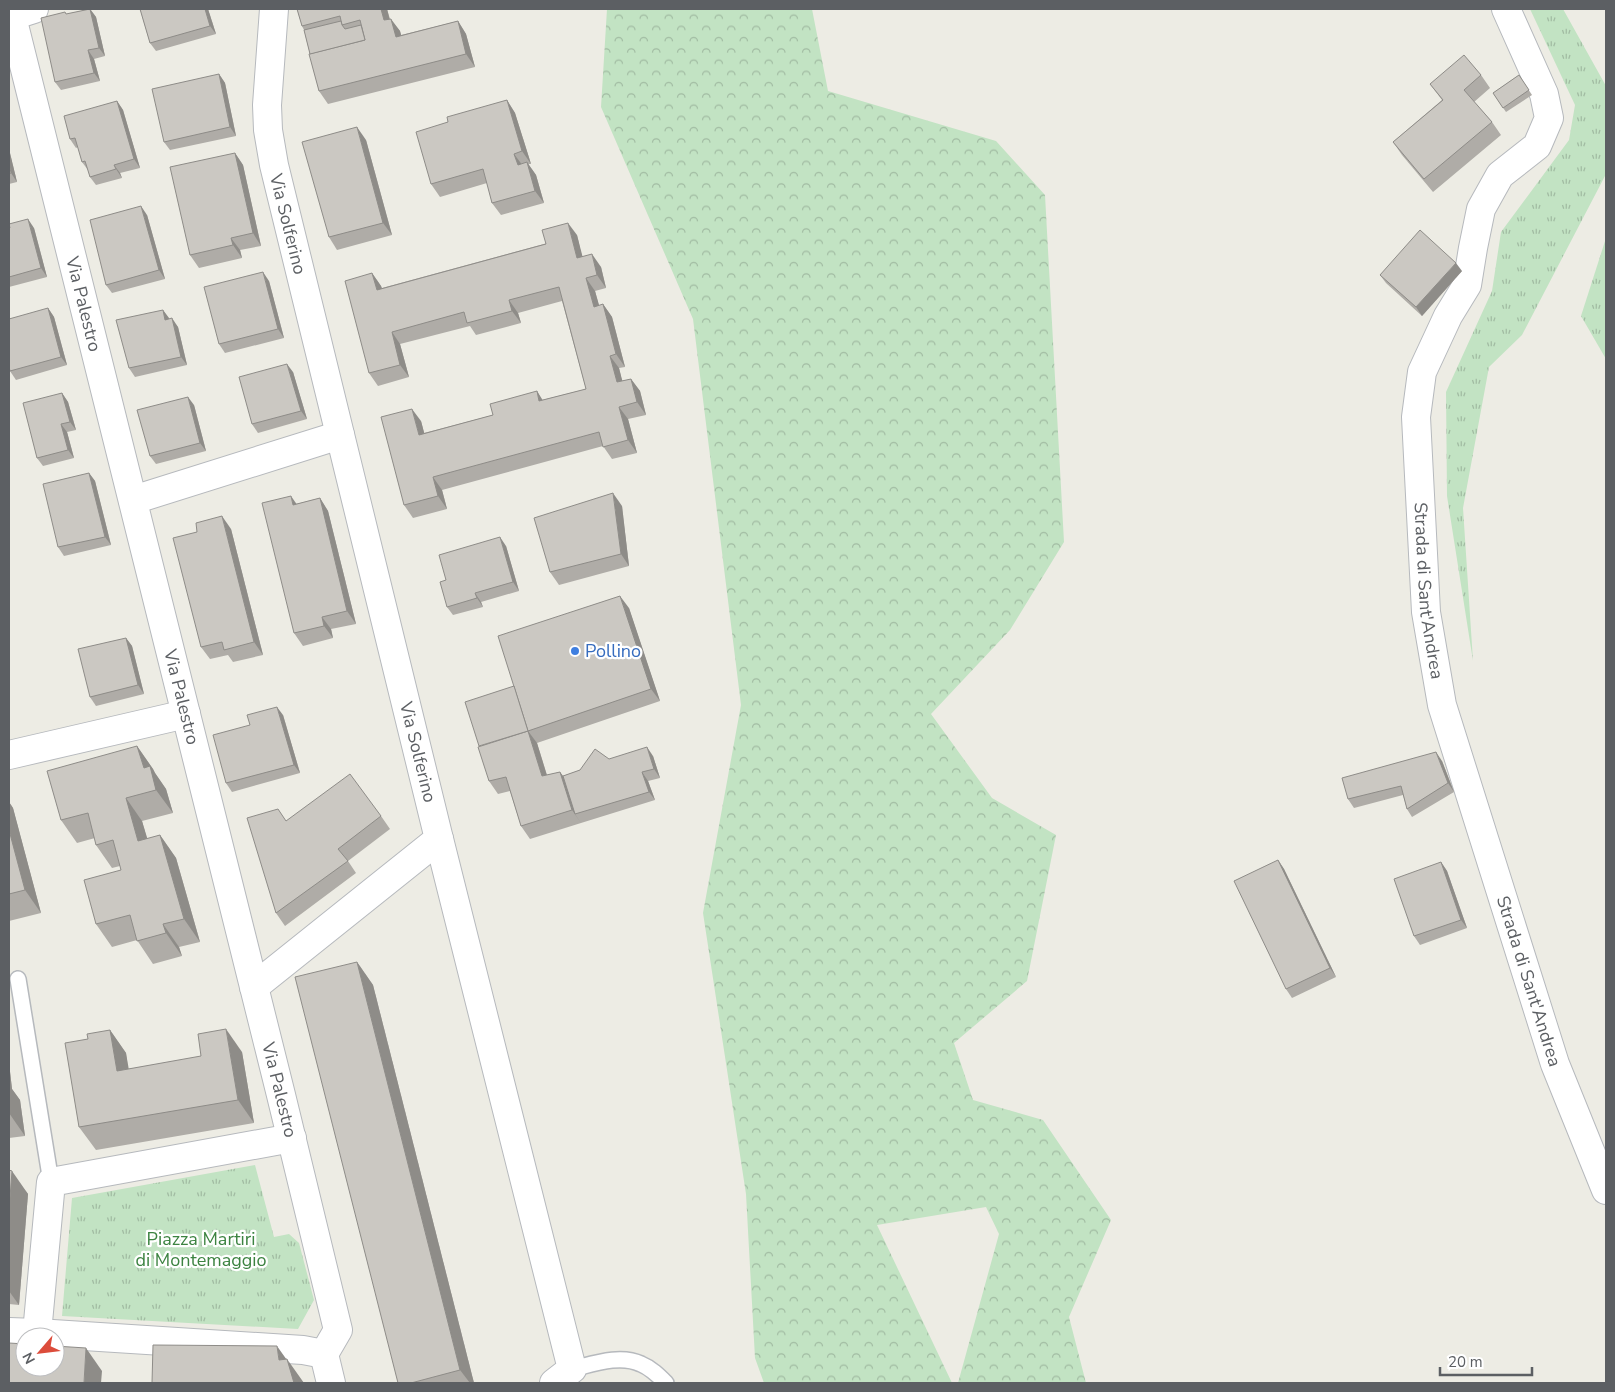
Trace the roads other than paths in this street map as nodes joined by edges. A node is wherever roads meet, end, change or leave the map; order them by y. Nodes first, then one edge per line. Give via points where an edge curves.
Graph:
1 (274, 9) edge
2 (1506, 9) edge
3 (16, 13) edge
4 (340, 435) junction
5 (133, 500) junction
6 (186, 714) junction
7 (9, 755) edge
8 (439, 839) junction
9 (18, 979) dead end
10 (254, 987) junction
11 (292, 1138) junction
12 (51, 1182) junction
13 (1606, 1190) edge
14 (37, 1327) edge
15 (65, 1335) edge
16 (324, 1354) junction
17 (563, 1376) edge
18 (331, 1383) edge
19 (666, 1383) edge

1 - 4 street, Via Solferino via 269,138
2 - 13 street, Strada di Sant'Andrea via 1544,94 1549,118 1537,146 1500,175 1481,209 1468,285 1448,316 1422,372 1416,417 1426,612 1442,705 1555,1064
3 - 5 street, Via Palestro
4 - 5 street
4 - 8 street, Via Solferino
5 - 6 street, Via Palestro
6 - 7 street
6 - 10 street, Via Palestro
8 - 10 street
8 - 17 street
9 - 12 lane
10 - 11 street, Via Palestro
11 - 12 street
11 - 16 street, Via Palestro via 338,1330
12 - 14 street
15 - 16 street
16 - 18 street
17 - 19 lane via 608,1361 634,1361 648,1367

